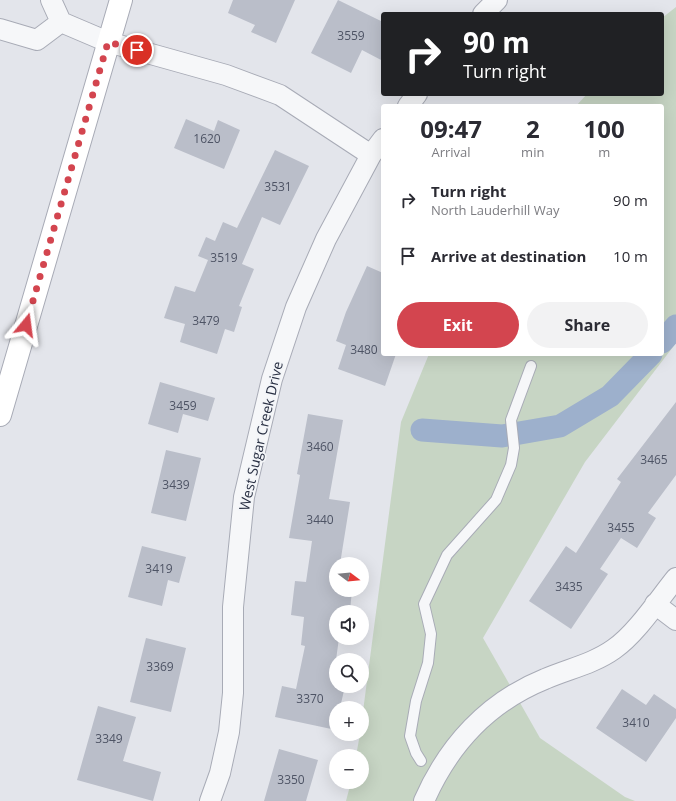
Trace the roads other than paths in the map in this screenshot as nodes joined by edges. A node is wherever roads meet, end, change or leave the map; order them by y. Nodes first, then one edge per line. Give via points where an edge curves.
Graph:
1 (51, 0) edge
2 (121, 0) edge
3 (497, 0) edge
4 (485, 12) edge
5 (61, 22) junction
6 (0, 29) edge
7 (108, 42) junction
8 (377, 147) edge
9 (531, 366) dead end
10 (0, 415) edge
11 (676, 578) edge
12 (655, 604) junction
13 (676, 620) edge
14 (421, 761) dead end
15 (210, 801) edge
16 (424, 801) edge

1 - 5 street
2 - 7 main road
3 - 4 street
5 - 6 street via 37,40
5 - 7 street
7 - 8 street via 226,76 280,96
7 - 10 main road
8 - 15 street, West Sugar Creek Drive via 326,239 296,307 272,378 244,497 233,607 233,693 229,732 220,773
9 - 14 lane via 511,420 514,448 511,465 496,500 446,555 424,604 431,634 428,663 416,701 410,736
11 - 12 street
12 - 13 street
12 - 16 street via 616,648 593,662 544,679 522,690 478,720 445,759

